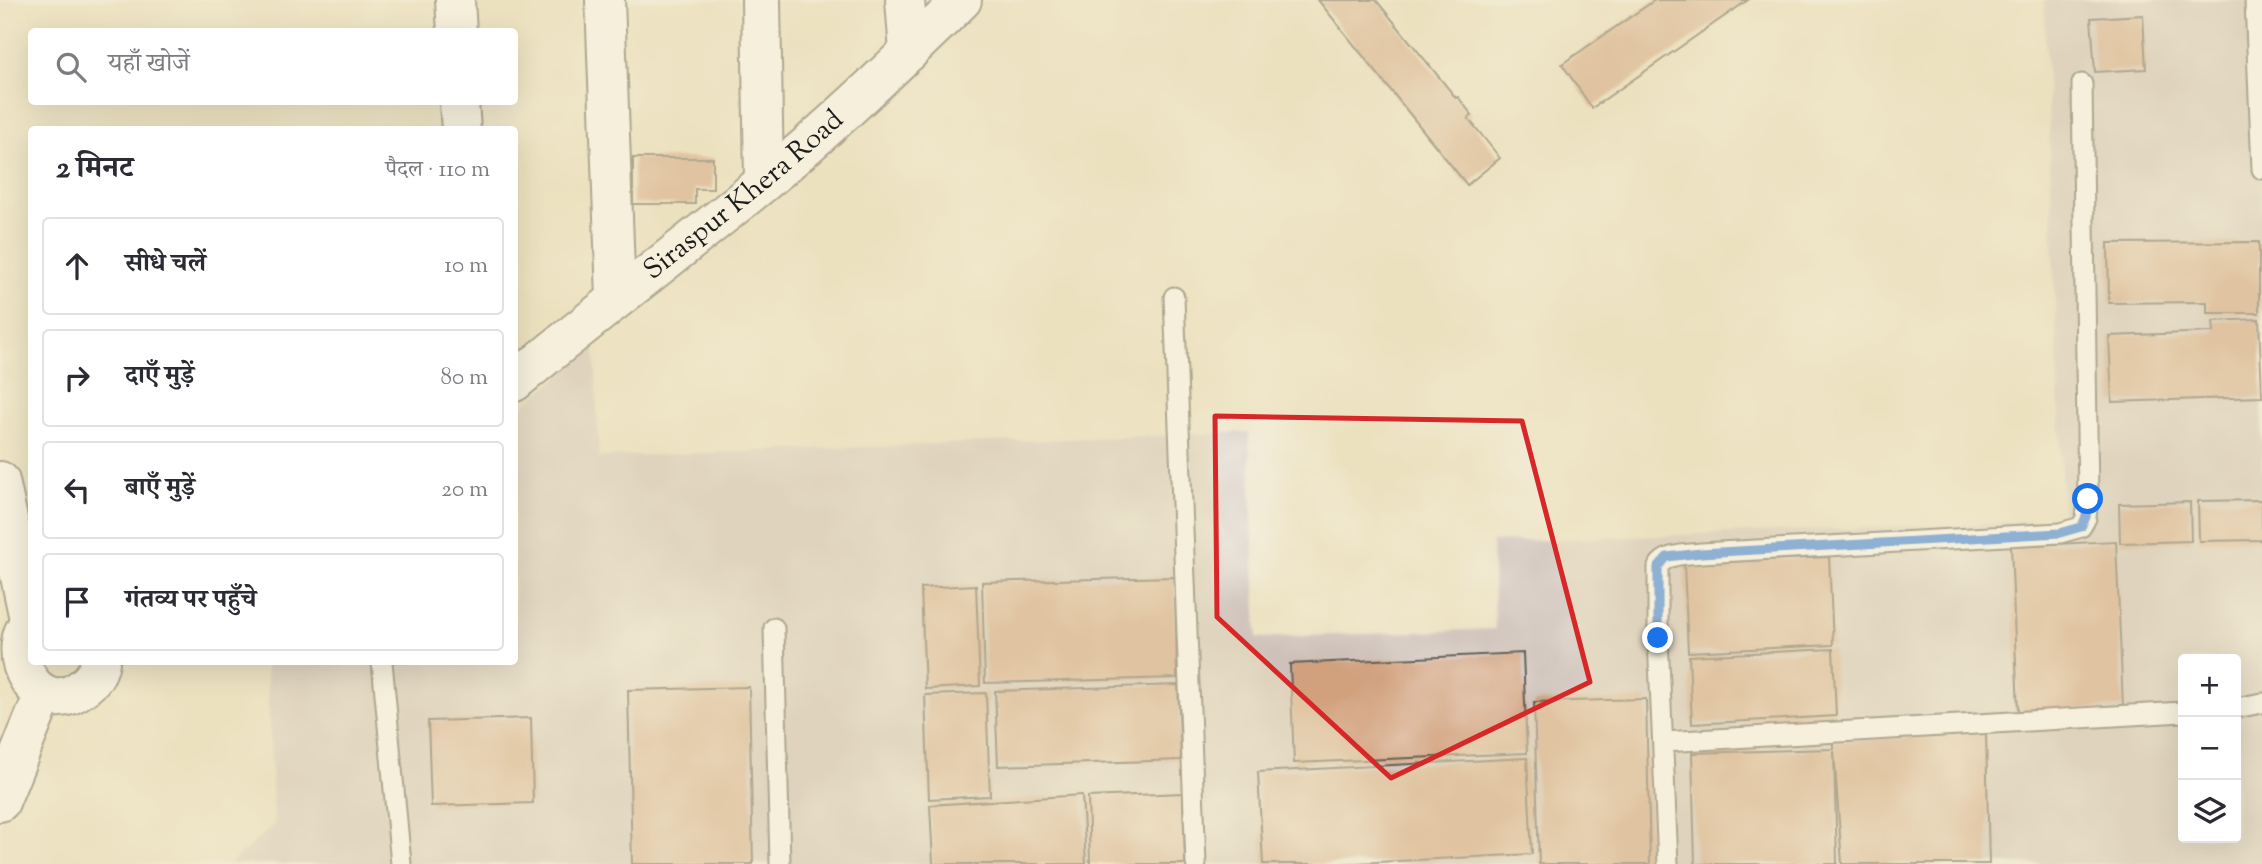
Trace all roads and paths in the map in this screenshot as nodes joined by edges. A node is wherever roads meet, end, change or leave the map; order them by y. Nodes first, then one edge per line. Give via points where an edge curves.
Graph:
1 (455, 0) edge
2 (605, 0) edge
3 (761, 0) edge
4 (905, 0) edge
5 (962, 0) edge
6 (2255, 0) edge
7 (457, 28) edge
8 (909, 52) junction
9 (2082, 84) dead end
10 (459, 105) edge
11 (461, 126) edge
12 (2262, 169) edge
13 (764, 182) junction
14 (1174, 297) dead end
15 (616, 298) junction
16 (518, 379) edge
17 (0, 481) edge
18 (28, 606) edge
19 (28, 623) edge
20 (774, 628) dead end
21 (99, 665) edge
22 (382, 665) edge
23 (44, 694) junction
24 (2262, 703) edge
25 (2241, 707) edge
26 (2178, 712) edge
27 (1664, 742) junction
28 (0, 802) edge
29 (401, 864) edge
30 (780, 864) edge
31 (1196, 864) edge
32 (1668, 864) edge

1 - 7 street
2 - 15 street
3 - 13 street
4 - 8 street
5 - 8 street, Siraspur Khera Road
6 - 12 lane
8 - 13 street, Siraspur Khera Road
9 - 27 lane via 2088,499 2081,527 2060,533 1667,557 1658,567
10 - 11 street
13 - 15 street, Siraspur Khera Road
14 - 31 lane
15 - 16 street, Siraspur Khera Road
17 - 18 street
19 - 23 street via 17,639 16,661 21,676
20 - 30 lane
21 - 23 street via 92,681 78,692
22 - 29 lane
23 - 28 street
24 - 25 lane
26 - 27 lane
27 - 32 lane

